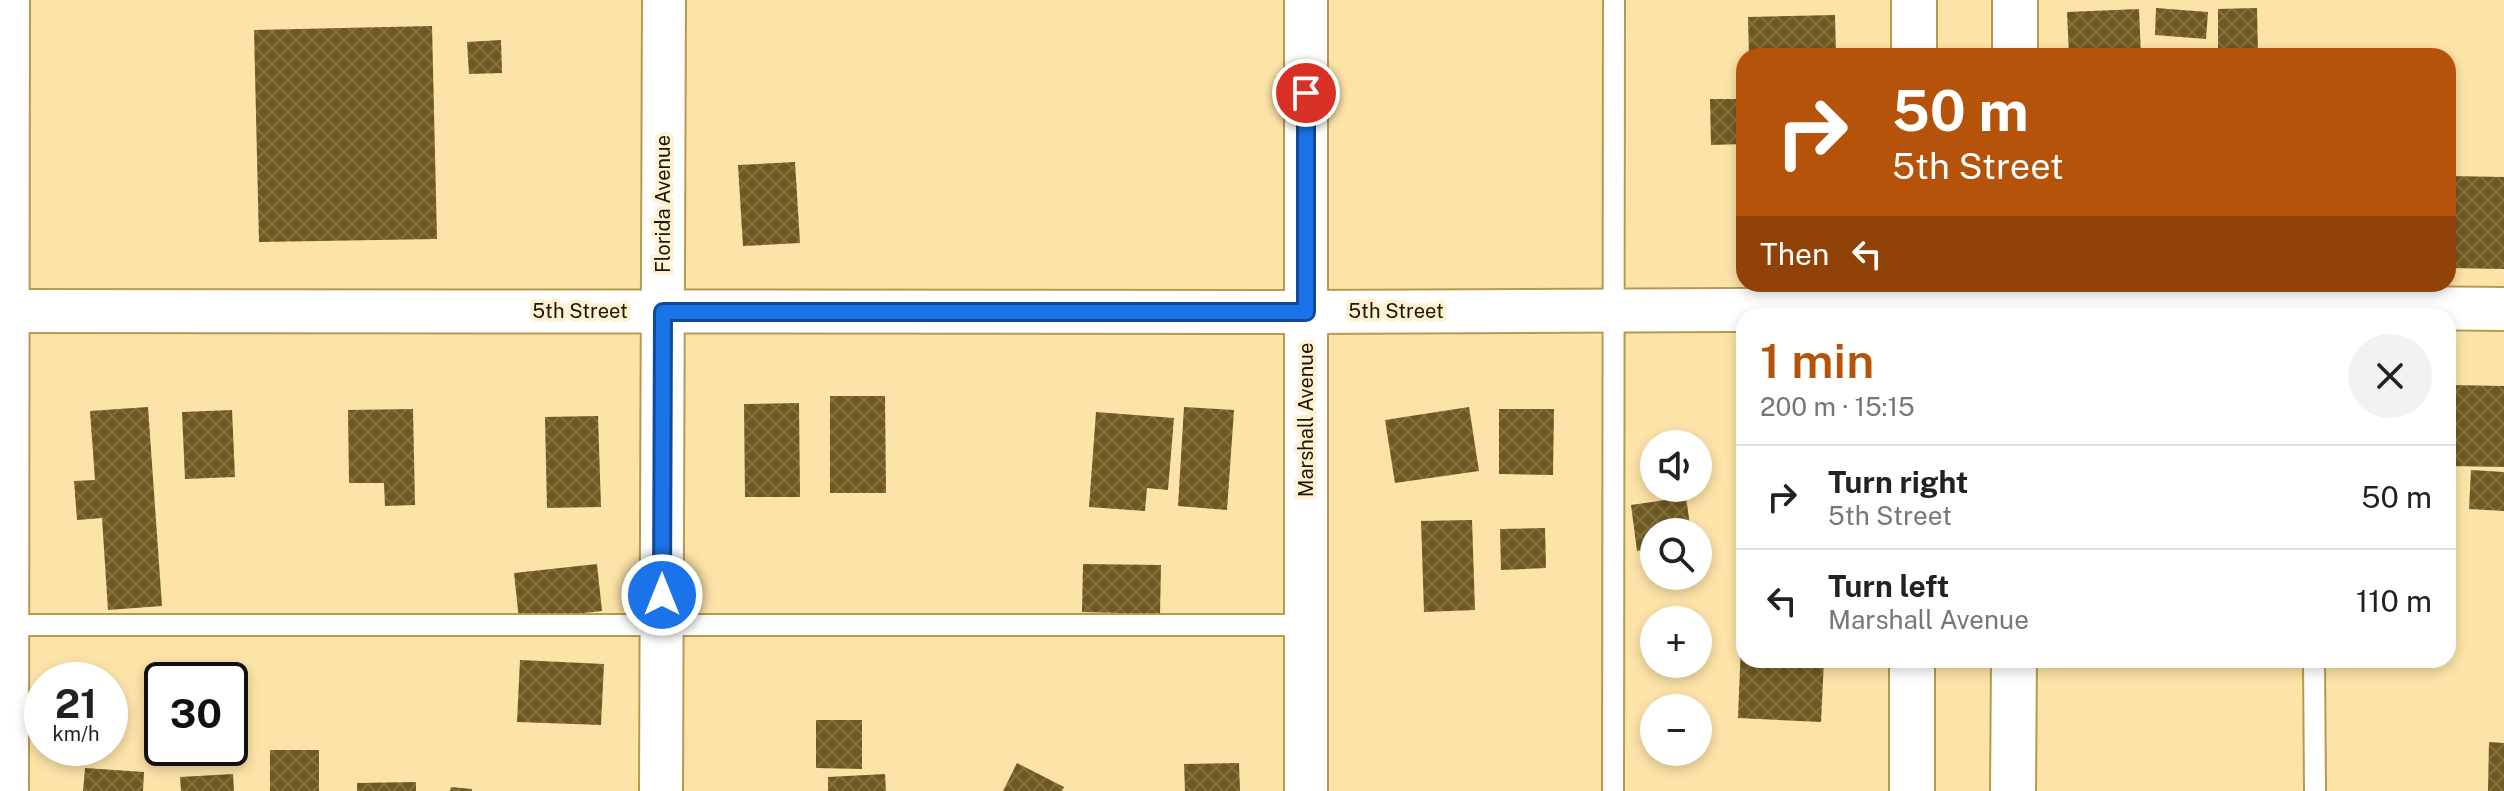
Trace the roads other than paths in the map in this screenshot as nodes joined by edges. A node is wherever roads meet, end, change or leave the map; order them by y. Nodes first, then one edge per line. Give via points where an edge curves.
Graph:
1 (8, 0) edge
2 (664, 0) edge
3 (1306, 0) edge
4 (1614, 0) edge
5 (1914, 0) edge
6 (2015, 0) edge
7 (1914, 48) edge
8 (2015, 48) edge
9 (1913, 303) edge
10 (2014, 303) edge
11 (2200, 308) edge
12 (2456, 309) edge
13 (2504, 309) edge
14 (4, 311) edge
15 (1614, 311) junction
16 (663, 312) junction
17 (1306, 312) junction
18 (4, 625) edge
19 (1306, 625) junction
20 (661, 627) junction
21 (1912, 668) edge
22 (2014, 668) edge
23 (2314, 668) edge
24 (7, 791) edge
25 (661, 791) edge
26 (1306, 791) edge
27 (1613, 791) edge
28 (1912, 791) edge
29 (2013, 791) edge
30 (2315, 791) edge

1 - 14 street
2 - 16 street, Florida Avenue
3 - 17 street, Marshall Avenue
4 - 15 lane
5 - 7 street
6 - 8 street
9 - 10 street, 5th Street
9 - 15 street, 5th Street
10 - 11 street, 5th Street
12 - 13 street, 5th Street
14 - 16 street, 5th Street
14 - 18 street
15 - 17 street, 5th Street
15 - 27 lane
16 - 17 street, 5th Street
16 - 20 street, Florida Avenue
17 - 19 street, Marshall Avenue
18 - 20 lane
18 - 24 street
19 - 20 lane
19 - 26 street, Marshall Avenue
20 - 25 street, Florida Avenue
21 - 28 street
22 - 29 street
23 - 30 lane

